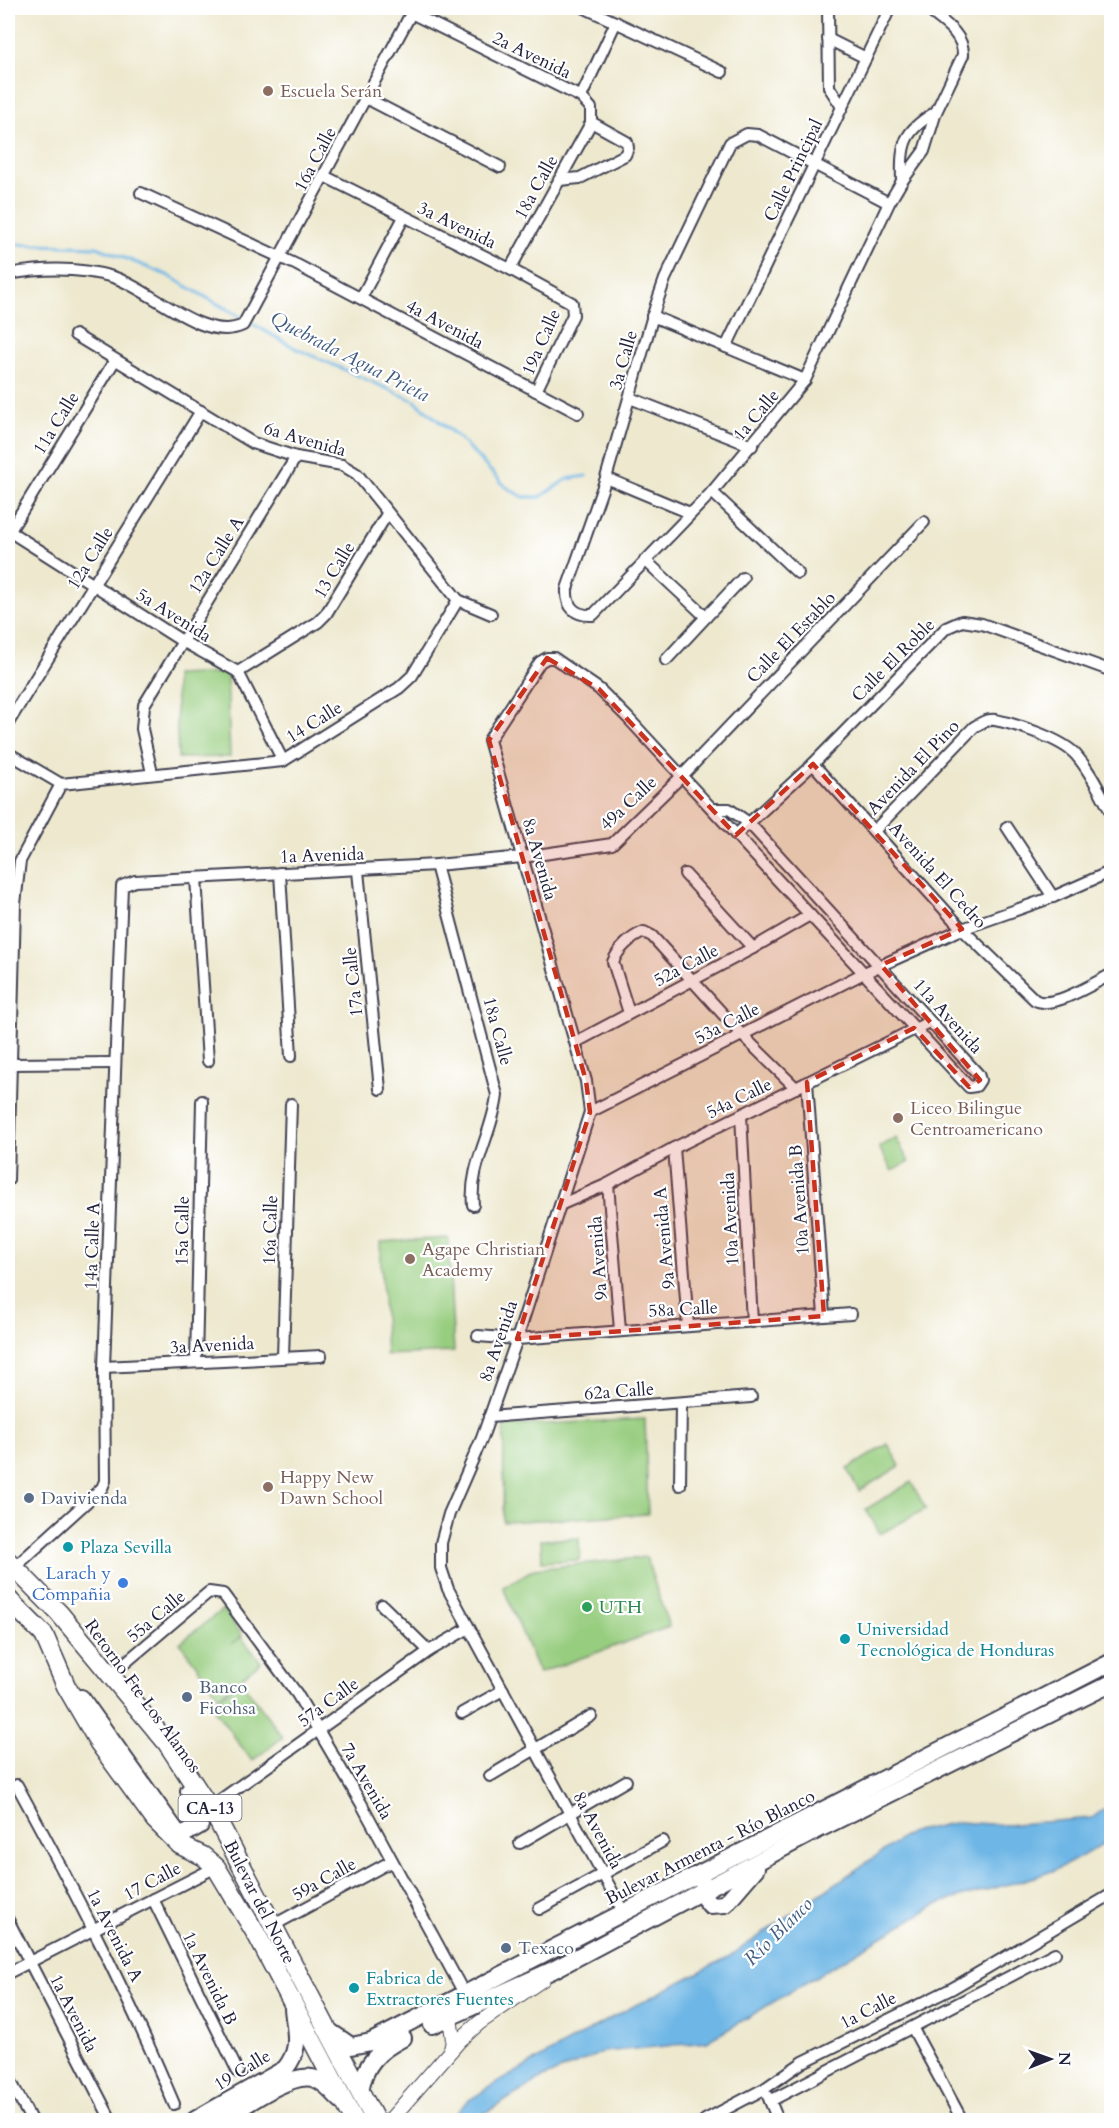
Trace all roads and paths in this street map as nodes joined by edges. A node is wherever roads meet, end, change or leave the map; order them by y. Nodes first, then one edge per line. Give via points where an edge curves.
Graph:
1 (585, 8) edge
2 (828, 8) edge
3 (890, 8) edge
4 (926, 8) edge
5 (413, 10) edge
6 (616, 22) junction
7 (828, 39) junction
8 (866, 58) junction
9 (722, 72) dead end
10 (581, 98) junction
11 (366, 99) junction
12 (842, 107) junction
13 (936, 112) junction
14 (591, 122) junction
15 (814, 165) junction
16 (500, 167) dead end
17 (324, 176) junction
18 (559, 180) junction
19 (902, 181) junction
20 (141, 193) dead end
21 (889, 203) junction
22 (404, 217) junction
23 (281, 257) junction
24 (510, 269) junction
25 (8, 274) edge
26 (361, 298) junction
27 (573, 306) joint
28 (652, 316) junction
29 (75, 335) dead end
30 (726, 347) junction
31 (115, 360) junction
32 (805, 380) junction
33 (536, 391) junction
34 (630, 398) junction
35 (201, 411) junction
36 (578, 413) dead end
37 (752, 446) junction
38 (296, 457) junction
39 (606, 478) junction
40 (712, 492) junction
41 (690, 513) junction
42 (387, 514) junction
43 (924, 522) dead end
44 (8, 532) edge
45 (645, 560) junction
46 (798, 573) dead end
47 (743, 578) dead end
48 (93, 584) junction
49 (458, 600) junction
50 (572, 610) joint
51 (491, 614) dead end
52 (706, 617) junction
53 (182, 641) junction
54 (547, 658) joint
55 (666, 660) dead end
56 (1112, 671) edge
57 (238, 672) junction
58 (8, 723) edge
59 (8, 753) edge
60 (283, 761) junction
61 (813, 765) junction
62 (152, 773) junction
63 (682, 776) junction
64 (61, 784) junction
65 (714, 809) junction
66 (1112, 814) edge
67 (749, 823) junction
68 (1007, 827) dead end
69 (875, 830) junction
70 (736, 835) junction
71 (523, 857) junction
72 (436, 865) junction
73 (358, 871) junction
74 (1112, 871) edge
75 (280, 873) junction
76 (685, 874) dead end
77 (196, 878) junction
78 (122, 886) joint
79 (1053, 897) junction
80 (11, 906) edge
81 (810, 915) junction
82 (962, 929) junction
83 (753, 948) junction
84 (881, 966) junction
85 (864, 973) junction
86 (1112, 974) edge
87 (692, 980) junction
88 (629, 1013) junction
89 (10, 1014) edge
90 (930, 1022) junction
91 (914, 1028) junction
92 (741, 1034) junction
93 (576, 1041) junction
94 (291, 1056) dead end
95 (208, 1061) dead end
96 (114, 1063) junction
97 (12, 1064) junction
98 (807, 1082) junction
99 (796, 1088) junction
100 (380, 1089) dead end
101 (202, 1101) dead end
102 (291, 1104) dead end
103 (590, 1112) junction
104 (741, 1115) junction
105 (8, 1129) edge
106 (674, 1148) junction
107 (8, 1180) edge
108 (608, 1184) junction
109 (562, 1204) junction
110 (473, 1205) dead end
111 (851, 1314) dead end
112 (824, 1316) junction
113 (752, 1322) junction
114 (688, 1325) junction
115 (620, 1329) junction
116 (478, 1336) dead end
117 (517, 1339) junction
118 (321, 1356) dead end
119 (283, 1357) junction
120 (196, 1362) junction
121 (104, 1367) junction
122 (752, 1397) dead end
123 (681, 1403) junction
124 (489, 1417) junction
125 (680, 1485) dead end
126 (11, 1564) edge
127 (223, 1594) joint
128 (8, 1599) edge
129 (382, 1605) dead end
130 (59, 1613) junction
131 (469, 1628) junction
132 (44, 1635) junction
133 (429, 1651) junction
134 (1112, 1662) edge
135 (1112, 1672) edge
136 (112, 1674) junction
137 (1112, 1683) edge
138 (502, 1690) junction
139 (462, 1713) dead end
140 (591, 1716) dead end
141 (1029, 1724) junction
142 (318, 1730) junction
143 (535, 1749) junction
144 (490, 1776) dead end
145 (626, 1781) dead end
146 (17, 1785) dead end
147 (209, 1808) junction
148 (570, 1814) junction
149 (806, 1820) junction
150 (663, 1841) dead end
151 (520, 1843) dead end
152 (392, 1861) junction
153 (216, 1867) junction
154 (602, 1872) junction
155 (703, 1893) junction
156 (1112, 1894) edge
157 (153, 1899) junction
158 (539, 1909) dead end
159 (624, 1913) junction
160 (8, 1920) edge
161 (272, 1926) junction
162 (95, 1930) junction
163 (1055, 1953) dead end
164 (28, 1961) junction
165 (529, 1963) junction
166 (553, 1970) junction
167 (8, 1973) edge
168 (465, 1995) junction
169 (293, 2008) junction
170 (450, 2017) junction
171 (326, 2028) junction
172 (913, 2029) junction
173 (451, 2050) junction
174 (367, 2052) junction
175 (238, 2072) dead end
176 (8, 2076) edge
177 (765, 2089) junction
178 (360, 2091) junction
179 (770, 2101) junction
180 (174, 2104) dead end
181 (350, 2113) edge
182 (379, 2119) edge
183 (31, 2121) edge
184 (111, 2121) edge
185 (195, 2121) edge
186 (220, 2121) edge
187 (705, 2121) edge
188 (778, 2121) edge
189 (962, 2121) edge

1 - 6 street
2 - 7 street
3 - 8 street, Calle Principal
4 - 13 street, 1a Calle via 964,44 963,55
5 - 10 street, 2a Avenida
5 - 11 street, 16a Calle
6 - 9 street
6 - 10 street
7 - 8 street
7 - 12 street via 830,87
8 - 12 street, Calle Principal
10 - 14 street, 2a Avenida via 591,108
11 - 16 street
11 - 17 street, 16a Calle
12 - 15 street, Calle Principal
13 - 19 street, 1a Calle via 924,151
13 - 19 street, 1a Calle via 916,124 905,139
14 - 18 street, 18a Calle
14 - 18 street via 627,142 625,155 580,178
15 - 21 street
15 - 28 street, 3a Calle via 758,135 747,134 730,143 665,279
15 - 30 street, Calle Principal
17 - 22 street, 3a Avenida
17 - 23 street, 16a Calle
18 - 24 street, 18a Calle
19 - 21 street, 1a Calle
20 - 23 street, 4a Avenida
21 - 32 street, 1a Calle
22 - 24 street, 3a Avenida
22 - 26 street
23 - 25 street, 16a Calle via 243,325 226,330 207,326 113,277 63,269
23 - 26 street, 4a Avenida
24 - 27 street, 3a Avenida
26 - 33 street, 4a Avenida
27 - 33 street, 19a Calle via 573,315
28 - 30 street
28 - 34 street, 3a Calle
29 - 31 street, 6a Avenida
30 - 32 street
31 - 35 street, 6a Avenida
31 - 44 street, 11a Calle
32 - 37 street, 1a Calle
33 - 36 street, 4a Avenida
34 - 37 street
34 - 39 street, 3a Calle
35 - 38 street, 6a Avenida via 254,442
35 - 48 street, 12a Calle
37 - 40 street, 1a Calle
38 - 42 street, 6a Avenida via 342,465 357,474
38 - 53 street, 12a Calle A
39 - 41 street
39 - 50 street, 3a Calle via 567,589 566,600
40 - 41 street, 1a Calle
40 - 46 street
41 - 45 street, 1a Calle
42 - 49 street, 6a Avenida
42 - 57 street, 13 Calle via 326,614
43 - 63 street, Calle El Establo
44 - 48 street, 5a Avenida
45 - 50 street, 1a Calle via 593,615 583,616
45 - 52 street
47 - 52 street
48 - 53 street, 5a Avenida
48 - 58 street, 12a Calle
49 - 51 street, 6a Avenida
49 - 60 street, 14 Calle via 412,676 399,688
52 - 55 street
53 - 57 street, 5a Avenida
53 - 62 street, 12a Calle A via 144,705 142,729
54 - 63 street, 11a Avenida via 554,658 599,689
54 - 71 street, 8a Avenida via 540,662 489,740
56 - 61 street, Calle El Roble via 982,624 962,621 946,628
57 - 60 street
59 - 64 street
60 - 62 street, 14 Calle
61 - 67 street, Calle El Roble
61 - 69 street, Avenida El Cedro
62 - 64 street, 14 Calle
63 - 65 street, 11a Avenida
63 - 71 street, 49a Calle via 612,844
64 - 80 street via 20,861
65 - 67 street, 11a Avenida via 729,808
65 - 70 street, 11a Avenida
66 - 69 street, Avenida El Pino via 1086,766 1073,752 1044,736 994,720 974,727
67 - 70 street, Calle El Roble
67 - 84 street, 11a Avenida
68 - 79 street
69 - 82 street, Avenida El Cedro
70 - 81 street, 11a Avenida
71 - 72 street, 1a Avenida
71 - 93 street, 8a Avenida
72 - 73 street, 1a Avenida
72 - 110 street, 18a Calle via 497,1095 476,1163
73 - 75 street, 1a Avenida
73 - 100 street, 17a Calle
74 - 79 street, 53a Calle
75 - 77 street, 1a Avenida
75 - 94 street
76 - 83 street
77 - 78 street, 1a Avenida via 135,881
77 - 95 street
78 - 96 street, 14a Calle A
79 - 82 street, 53a Calle
80 - 89 street
81 - 83 street, 52a Calle
81 - 85 street, 11a Avenida
82 - 84 street, 53a Calle
82 - 86 street, Avenida El Cedro via 1042,1004
83 - 87 street, 52a Calle
84 - 85 street, 53a Calle
84 - 90 street, 11a Avenida
85 - 91 street, 11a Avenida
85 - 92 street, 53a Calle
87 - 88 street, 52a Calle
87 - 88 street via 652,936 644,932 635,935 613,962
87 - 92 street
88 - 93 street, 52a Calle
89 - 97 street
90 - 91 street, 54a Calle
90 - 91 street, 11a Avenida via 978,1074 976,1086 969,1087
91 - 98 street, 54a Calle
92 - 99 street
92 - 103 street, 53a Calle
93 - 103 street, 8a Avenida
96 - 97 street
96 - 121 street, 14a Calle A
97 - 105 street
98 - 99 street, 54a Calle
98 - 112 street, 10a Avenida B
99 - 104 street, 54a Calle
101 - 120 street, 15a Calle
102 - 119 street, 16a Calle
103 - 109 street, 8a Avenida
104 - 106 street, 54a Calle
104 - 113 street, 10a Avenida
105 - 107 street
106 - 108 street, 54a Calle
106 - 114 street, 9a Avenida A
108 - 109 street, 54a Calle
108 - 115 street, 9a Avenida
109 - 117 street, 8a Avenida
111 - 112 street, 58a Calle
112 - 113 street, 58a Calle
113 - 114 street, 58a Calle
114 - 115 street, 58a Calle
115 - 117 street, 58a Calle
116 - 117 street, 58a Calle
117 - 124 street, 8a Avenida
118 - 119 street, 3a Avenida
119 - 120 street, 3a Avenida
120 - 121 street, 3a Avenida
121 - 126 street, 14a Calle A via 102,1488
122 - 123 street, 62a Calle
123 - 124 street, 62a Calle
123 - 125 street
124 - 131 street, 8a Avenida via 441,1543 441,1568
126 - 130 highway, Bulevar del Norte / CA-13
127 - 136 street, 55a Calle via 209,1592
127 - 142 street, 7a Avenida via 297,1694
128 - 132 highway, Bulevar del Norte / CA-13
129 - 133 street
130 - 132 main road, Retorno Fte Los Alamos via 195,1800 201,1814 200,1825 195,1829 178,1834 169,1824 81,1697
130 - 136 highway, Bulevar del Norte / CA-13
131 - 133 street, 57a Calle
131 - 138 street, 8a Avenida
132 - 153 highway, Bulevar del Norte / CA-13 via 66,1686 118,1771 167,1835
133 - 142 street, 57a Calle
134 - 149 main road, Bulevar Armenta - Río Blanco
135 - 141 main road via 1053,1701
136 - 147 highway, Bulevar del Norte / CA-13 via 167,1743
137 - 141 main road, Bulevar Armenta - Río Blanco
138 - 139 street
138 - 143 street, 8a Avenida
140 - 143 street
141 - 155 main road, Bulevar Armenta - Río Blanco via 821,1828
142 - 147 street, 57a Calle
142 - 152 street, 7a Avenida
143 - 144 street
143 - 148 street, 8a Avenida
145 - 148 street
146 - 162 street, 1a Avenida A
147 - 161 highway, Bulevar del Norte / CA-13
148 - 151 street
148 - 154 street, 8a Avenida
149 - 155 main road via 794,1833 705,1879
149 - 159 main road, Bulevar Armenta - Río Blanco
150 - 154 street
152 - 161 street, 59a Calle
152 - 168 street, 7a Avenida
153 - 157 street, 17 Calle
153 - 169 highway, Bulevar del Norte / CA-13 via 258,1937
154 - 158 street
154 - 159 street, 8a Avenida
155 - 166 main road, Bulevar Armenta - Río Blanco
156 - 177 street, 1a Calle via 953,1988 803,2062
157 - 162 street, 17 Calle
157 - 175 street, 1a Avenida B
159 - 165 main road, Bulevar Armenta - Río Blanco
160 - 164 street, 1a Avenida
161 - 171 highway, Bulevar del Norte / CA-13
162 - 164 street, 17 Calle
162 - 180 street, 1a Avenida A
163 - 172 street
164 - 167 street, 17 Calle
164 - 184 street, 1a Avenida
165 - 168 main road, Bulevar Armenta - Río Blanco
165 - 170 main road via 520,1977 452,2012
166 - 170 main road, Bulevar Armenta - Río Blanco
166 - 173 street via 479,2023
168 - 174 main road, Bulevar Armenta - Río Blanco
169 - 181 highway, Bulevar del Norte / CA-13
169 - 185 main road, 19 Calle via 297,2048 293,2059 285,2068
170 - 173 street
170 - 174 main road, Bulevar Armenta - Río Blanco
171 - 174 main road via 344,2043
171 - 178 highway, Bulevar del Norte / CA-13
172 - 179 street
172 - 189 street
173 - 182 street
174 - 178 main road
176 - 183 street
177 - 179 street
177 - 187 street, 1a Calle
178 - 182 highway, Bulevar del Norte / CA-13
179 - 188 street
181 - 186 main road, 19 Calle via 322,2082 296,2078

